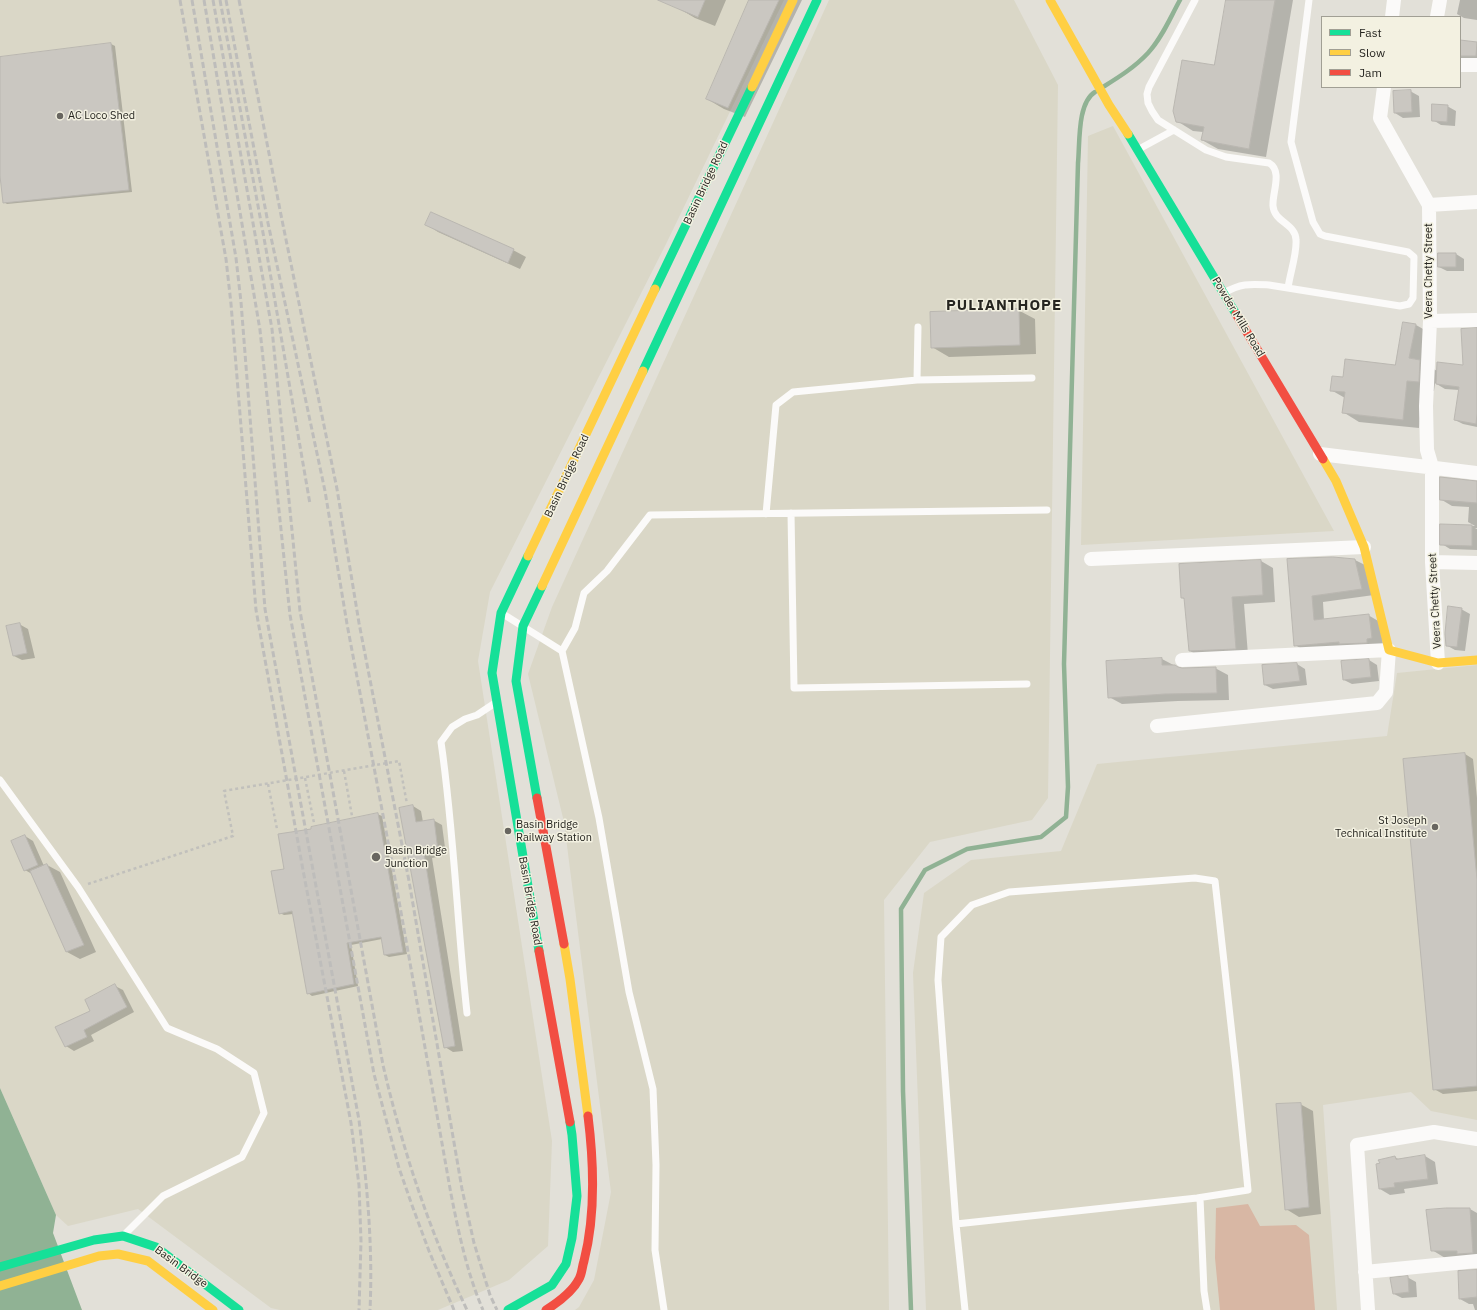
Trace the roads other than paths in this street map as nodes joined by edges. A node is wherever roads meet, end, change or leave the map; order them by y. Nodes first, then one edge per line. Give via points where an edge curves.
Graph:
1 (793, 0) edge
2 (816, 0) edge
3 (1050, 0) edge
4 (1195, 0) edge
5 (1309, 0) edge
6 (1394, 0) edge
7 (1440, 0) edge
8 (1392, 16) edge
9 (1437, 16) edge
10 (1461, 64) edge
11 (1477, 65) edge
12 (1384, 88) edge
13 (1174, 130) junction
14 (1138, 150) junction
15 (1477, 202) edge
16 (1429, 206) junction
17 (1288, 288) junction
18 (1224, 293) junction
19 (1477, 320) edge
20 (1430, 321) junction
21 (918, 327) dead end
22 (1032, 378) dead end
23 (917, 380) junction
24 (1320, 454) junction
25 (1432, 467) junction
26 (1477, 473) edge
27 (1047, 510) dead end
28 (791, 513) junction
29 (766, 514) junction
30 (1364, 547) junction
31 (1091, 559) dead end
32 (1432, 562) junction
33 (1477, 563) edge
34 (502, 613) junction
35 (523, 626) junction
36 (1389, 650) junction
37 (562, 652) junction
38 (1182, 660) dead end
39 (1477, 660) edge
40 (1438, 663) junction
41 (1027, 684) dead end
42 (496, 702) junction
43 (1157, 726) dead end
44 (0, 780) edge
45 (467, 1013) dead end
46 (1477, 1140) edge
47 (1200, 1198) junction
48 (956, 1224) junction
49 (123, 1236) junction
50 (1477, 1261) edge
51 (0, 1267) edge
52 (1365, 1272) junction
53 (0, 1286) edge
54 (512, 1308) edge
55 (213, 1310) edge
56 (239, 1310) edge
57 (546, 1310) edge
58 (664, 1310) edge
59 (965, 1310) edge
60 (1207, 1310) edge
61 (1368, 1310) edge

1 - 34 main road, Basin Bridge Road
2 - 35 main road, Basin Bridge Road
3 - 14 main road, Powder Mills Road via 1109,106
4 - 13 lane via 1152,78 1147,94 1148,103 1158,120
5 - 17 lane via 1291,142 1313,222 1320,234 1325,236 1412,255 1415,267 1413,298 1409,304 1400,306
6 - 8 street
7 - 9 street
10 - 11 street
12 - 16 street, Veera Chetty Street via 1380,118
13 - 14 lane
13 - 17 lane via 1214,153 1274,166 1274,213 1295,232 1296,241
14 - 18 main road, Powder Mills Road
15 - 16 street
16 - 20 street, Veera Chetty Street
17 - 18 lane via 1242,284
18 - 24 main road, Powder Mills Road
19 - 20 street
20 - 25 street, Veera Chetty Street via 1426,406 1427,450
21 - 23 lane
22 - 23 lane
23 - 29 lane via 793,392 776,405
24 - 25 street
24 - 30 main road, Powder Mills Road via 1336,481
25 - 26 street
25 - 32 street, Veera Chetty Street
27 - 28 lane
28 - 29 lane
28 - 41 lane via 794,688
29 - 37 lane via 650,515 607,571 584,593 575,628
30 - 31 street
30 - 36 main road, Powder Mills Road
32 - 33 street
32 - 40 street, Veera Chetty Street
34 - 35 lane
34 - 42 main road, Basin Bridge Road via 492,673
35 - 37 lane
35 - 57 main road, Basin Bridge Road via 516,681 570,979 590,1133 593,1192 588,1244 580,1279 562,1299
36 - 38 street
36 - 40 main road
36 - 43 street via 1386,692 1377,703
37 - 58 lane via 599,818 629,992 653,1089 656,1250
39 - 40 main road
42 - 45 lane via 452,727 441,742 448,788
42 - 54 main road, Basin Bridge Road via 572,1135 577,1196 566,1264 552,1285
44 - 49 lane via 78,887 167,1028 216,1049 254,1073 264,1113 242,1156 163,1196
46 - 52 street via 1434,1132 1357,1145
47 - 48 lane
47 - 48 lane via 1248,1190 1215,881 1195,878 1009,892 972,905 941,937 938,980
47 - 60 lane
48 - 59 lane
49 - 51 main road, Basin Bridge via 94,1240
49 - 56 main road, Basin Bridge via 156,1247
50 - 52 street
52 - 61 street
53 - 55 main road, Basin Bridge via 99,1256 118,1254 148,1261

